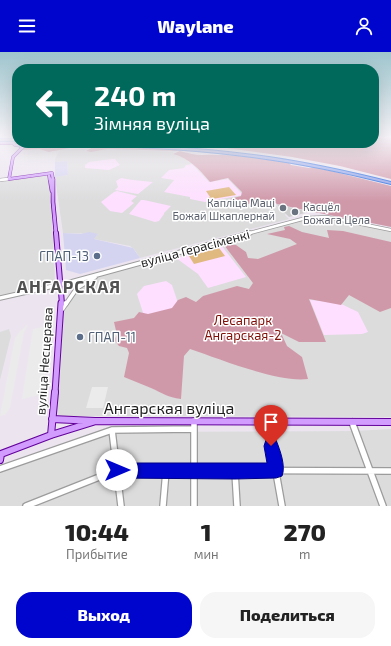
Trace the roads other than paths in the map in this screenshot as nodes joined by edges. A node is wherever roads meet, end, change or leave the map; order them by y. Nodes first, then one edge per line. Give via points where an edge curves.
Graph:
1 (12, 158) edge
2 (266, 158) edge
3 (270, 158) edge
4 (290, 161) junction
5 (10, 179) junction
6 (0, 180) edge
7 (391, 182) edge
8 (391, 230) edge
9 (101, 273) junction
10 (60, 285) junction
11 (0, 298) edge
12 (62, 309) junction
13 (52, 419) junction
14 (96, 421) junction
15 (194, 422) junction
16 (352, 422) junction
17 (391, 422) edge
18 (194, 429) junction
19 (112, 430) junction
20 (269, 433) dead end
21 (51, 435) junction
22 (0, 456) edge
23 (0, 469) edge
24 (117, 470) junction
25 (166, 471) junction
26 (194, 471) junction
27 (276, 471) junction
28 (371, 471) junction
29 (391, 471) edge
30 (235, 472) junction
31 (26, 506) edge
32 (122, 506) edge
33 (163, 506) edge
34 (194, 506) edge
35 (237, 506) edge
36 (282, 506) edge
37 (383, 506) edge

1 - 5 main road
2 - 4 highway
3 - 4 highway
4 - 7 highway
5 - 6 street
5 - 10 main road, вуліца Несцерава via 51,175
8 - 9 street, вуліца Герасіменкі via 327,217 306,218
9 - 10 street, вуліца Герасіменкі
9 - 12 street via 77,288
10 - 11 street, вуліца Герасіменкі
10 - 12 main road, вуліца Несцерава
12 - 13 main road, вуліца Несцерава
13 - 14 main road
13 - 21 main road, вуліца Несцерава
14 - 15 main road, Ангарская вуліца
14 - 21 main road, Ангарская вуліца
15 - 16 main road, Ангарская вуліца
15 - 18 street
16 - 17 main road, Ангарская вуліца
16 - 28 street
18 - 19 street
18 - 26 street
19 - 23 street
19 - 24 street
20 - 27 street
21 - 22 main road, Ангарская вуліца
24 - 25 street
24 - 31 street
24 - 32 street
25 - 26 street
25 - 33 street
26 - 30 street
26 - 34 street
27 - 28 street
27 - 30 street
27 - 36 street
28 - 29 street
28 - 37 street
30 - 35 street

